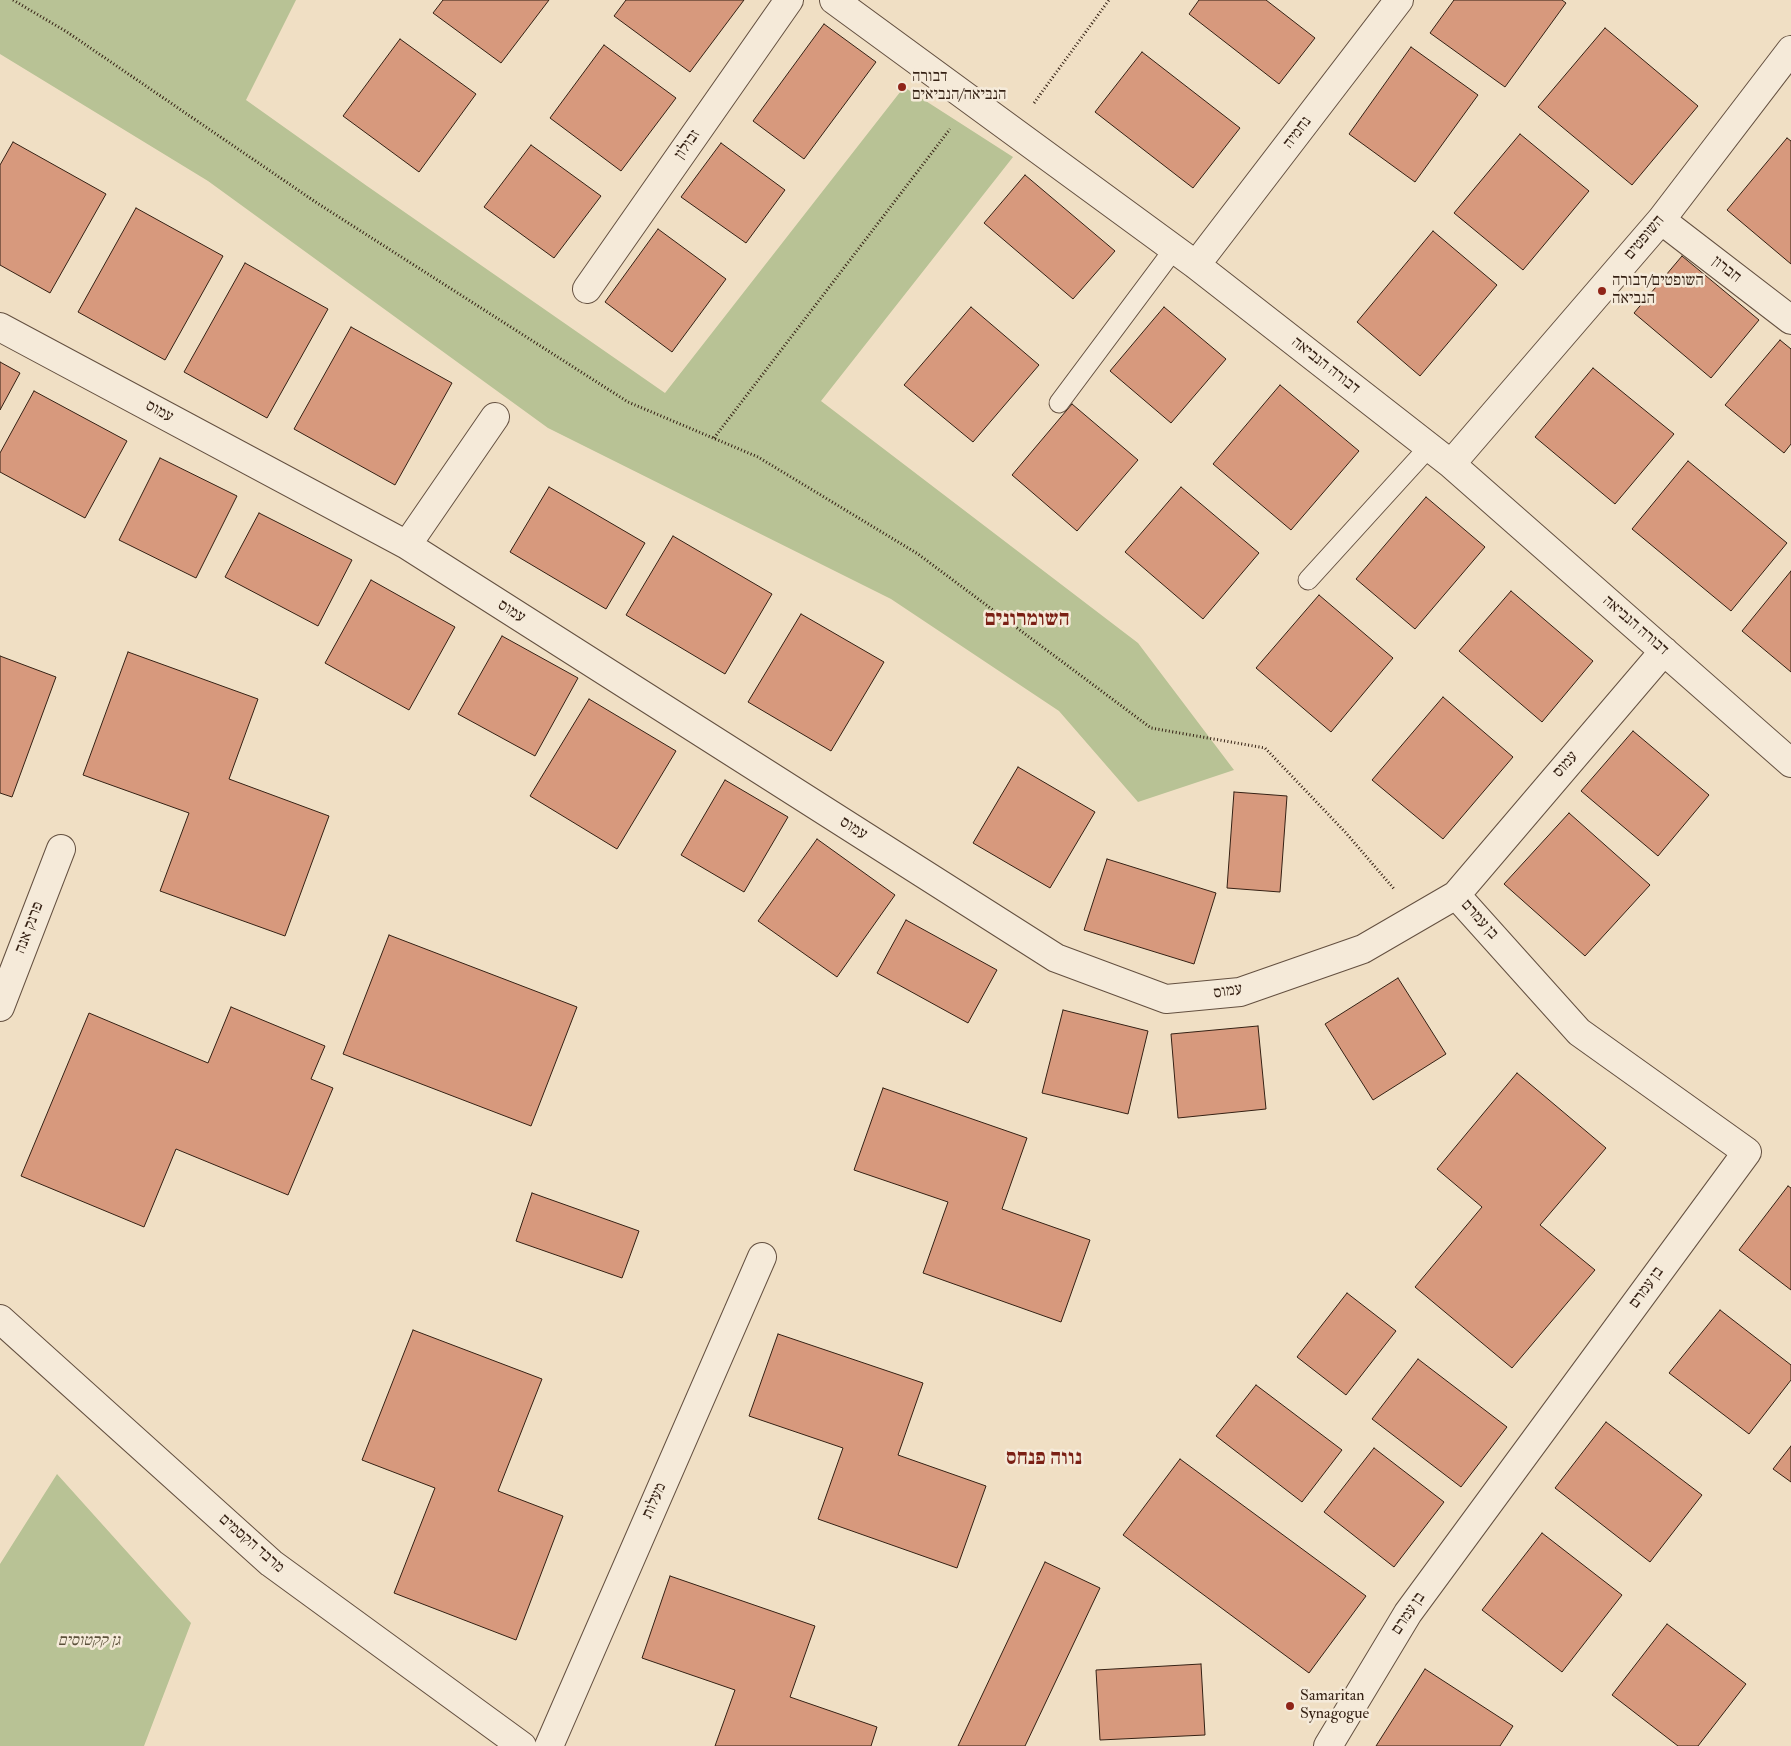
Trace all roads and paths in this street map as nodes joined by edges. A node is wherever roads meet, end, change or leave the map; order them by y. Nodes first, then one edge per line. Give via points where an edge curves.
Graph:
1 (13, 0) edge
2 (789, 0) edge
3 (834, 0) edge
4 (1109, 0) edge
5 (1400, 0) edge
6 (1791, 50) edge
7 (972, 101) junction
8 (1032, 105) dead end
9 (1661, 220) junction
10 (1174, 249) junction
11 (1196, 265) junction
12 (588, 289) dead end
13 (1791, 320) edge
14 (0, 326) edge
15 (1059, 403) dead end
16 (495, 417) dead end
17 (714, 438) junction
18 (1429, 447) junction
19 (1451, 464) junction
20 (406, 545) junction
21 (1308, 580) dead end
22 (1664, 651) junction
23 (1791, 762) edge
24 (61, 849) dead end
25 (1456, 895) junction
26 (1418, 917) junction
27 (0, 1007) edge
28 (762, 1257) dead end
29 (0, 1319) edge
30 (522, 1746) edge
31 (549, 1746) edge
32 (1328, 1746) edge

1 - 17 path via 67,32 317,203 628,402
2 - 12 street, זבולון
3 - 7 street, דבורה הנביאה
4 - 8 path
5 - 11 street, נחמיה
6 - 9 street, השופטים
7 - 10 street, דבורה הנביאה
7 - 17 path
9 - 13 street, חברון
9 - 19 street, השופטים
10 - 11 street, דבורה הנביאה
10 - 15 lane
11 - 18 street, דבורה הנביאה
14 - 20 street, עמוס
16 - 20 street
17 - 26 path via 758,457 918,554 1150,728 1265,748 1346,833
18 - 19 street, דבורה הנביאה
18 - 21 lane
19 - 22 street, דבורה הנביאה
20 - 26 street, עמוס via 1056,958 1166,999 1240,992 1363,949
22 - 23 street, דבורה הנביאה
22 - 25 street, עמוס
24 - 27 street, פרנק אנה
25 - 26 street, עמוס
25 - 32 street, בן עמרם via 1579,1032 1747,1152 1408,1613
28 - 31 street, מעלות
29 - 30 street, מרבד הקסמים via 271,1563

